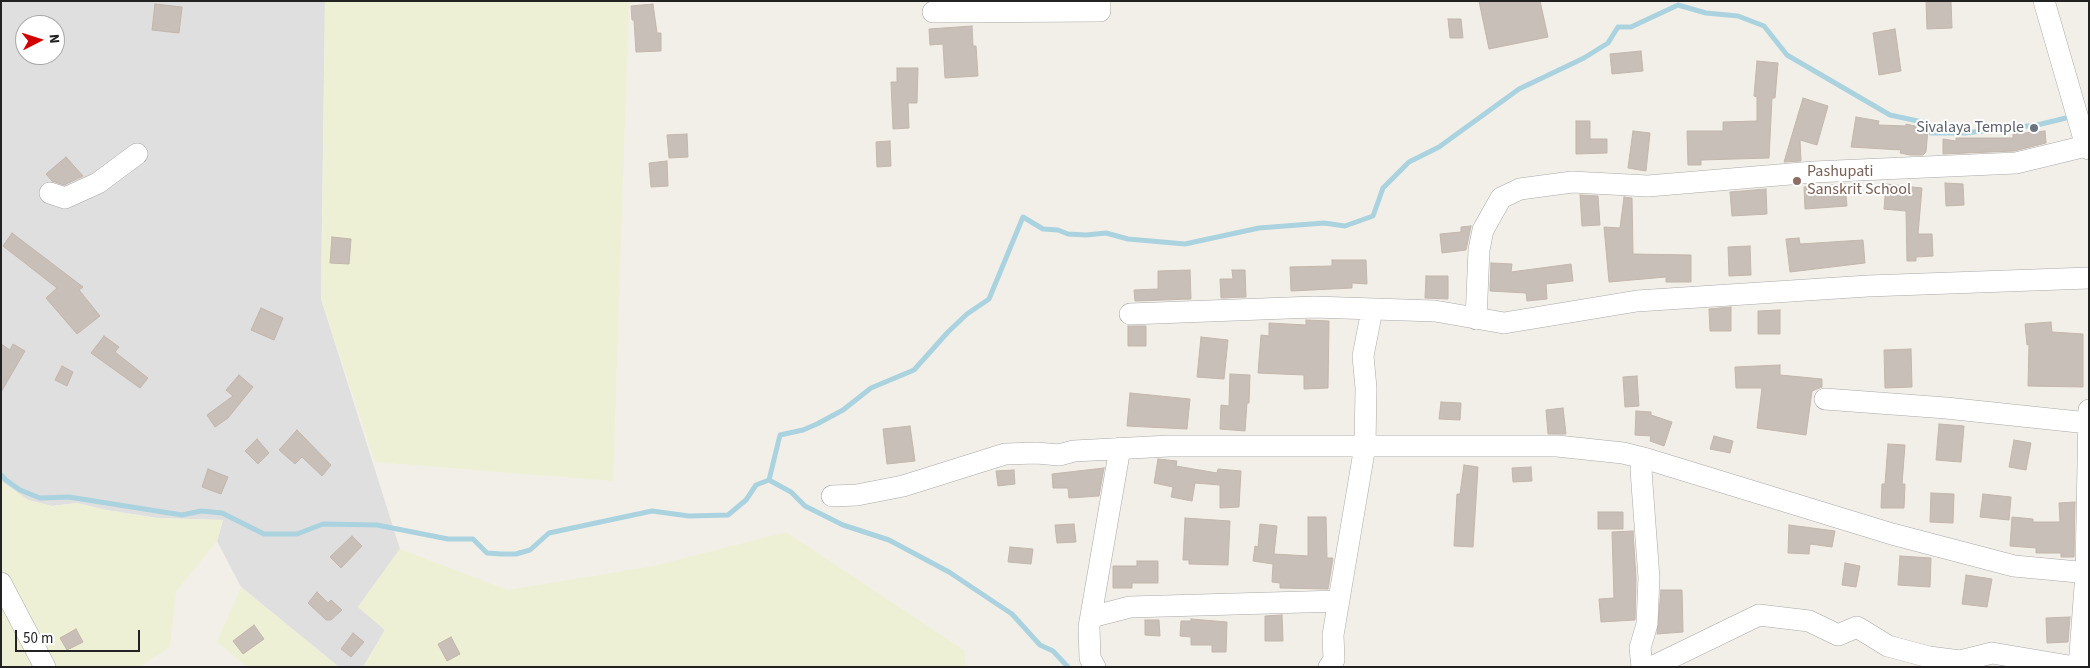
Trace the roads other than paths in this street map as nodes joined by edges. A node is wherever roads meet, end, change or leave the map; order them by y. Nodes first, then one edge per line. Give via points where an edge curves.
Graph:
1 (1100, 1) edge
2 (2044, 1) edge
3 (933, 12) dead end
4 (2087, 148) edge
5 (137, 154) dead end
6 (50, 193) dead end
7 (2089, 278) edge
8 (1372, 310) junction
9 (1130, 314) dead end
10 (1476, 318) junction
11 (1825, 399) dead end
12 (2089, 409) edge
13 (2088, 423) edge
14 (1365, 446) junction
15 (1120, 448) junction
16 (1647, 459) junction
17 (832, 496) dead end
18 (2087, 573) edge
19 (1, 583) edge
20 (1339, 602) junction
21 (1091, 617) junction
22 (45, 667) edge
23 (1095, 667) edge
24 (1329, 667) edge
25 (1642, 667) edge
26 (1652, 667) edge
27 (2075, 667) edge
28 (2079, 667) edge

1 - 3 street via 1100,11
2 - 4 street
4 - 10 street via 2016,163 1814,172 1648,186 1572,182 1520,189 1502,198 1483,230
5 - 6 street via 98,183 66,198
7 - 10 street via 1868,286 1637,301 1504,323
8 - 9 street via 1314,307
8 - 10 street via 1435,311
8 - 14 street via 1363,356
11 - 13 street
12 - 13 street
13 - 18 street
14 - 15 street
14 - 16 street via 1557,446 1623,453
14 - 20 street
15 - 17 street via 1059,455 1004,454 903,486
15 - 21 street
16 - 18 street via 1892,534 2014,566
16 - 25 street via 1641,469 1650,578 1646,624 1640,648
18 - 28 street
19 - 22 street
20 - 21 street via 1130,606
20 - 24 street via 1333,635 1334,660
21 - 23 street via 1090,658
26 - 27 street via 1759,615 1809,621 1838,635 1857,627 1888,646 1928,658 1960,661 1992,653

